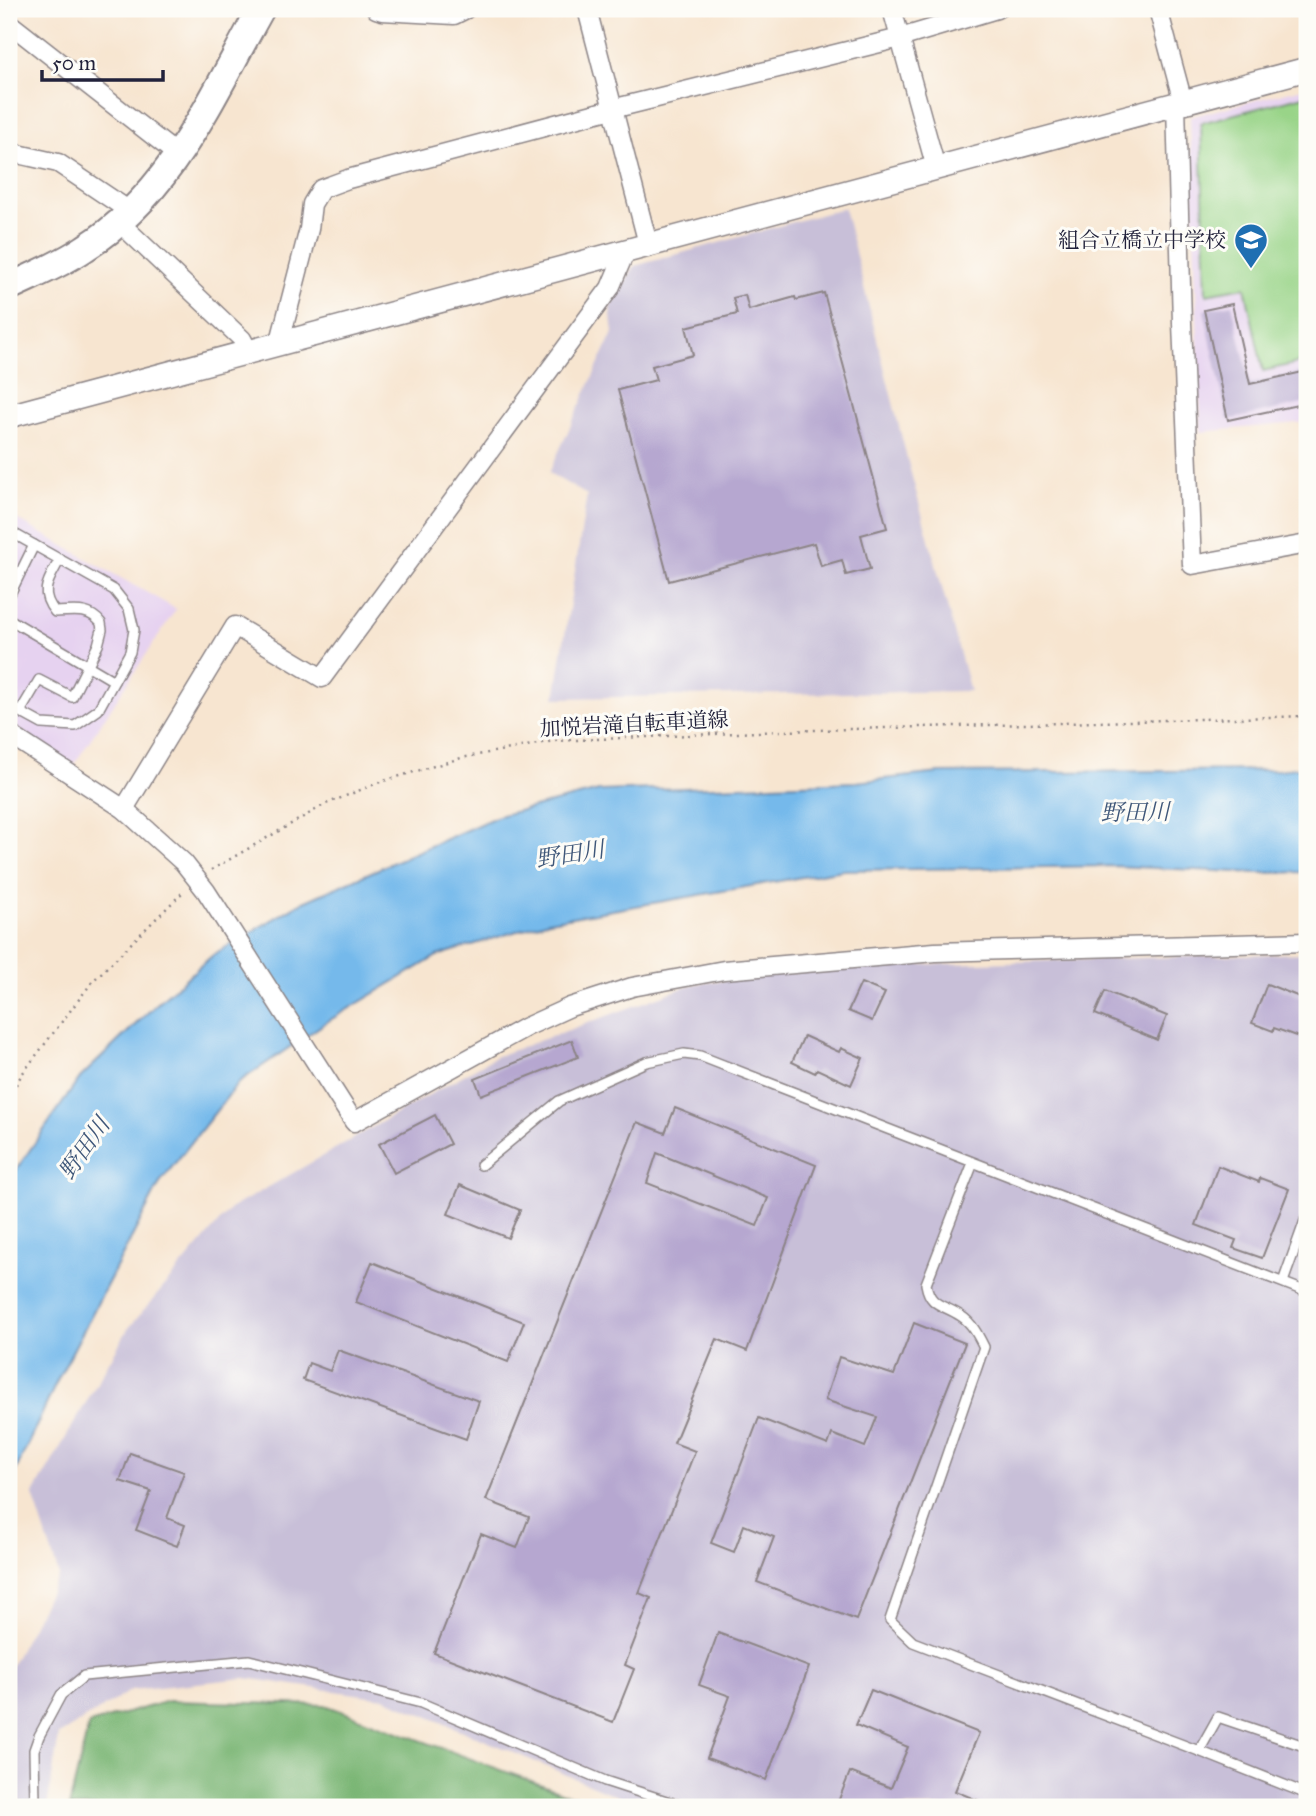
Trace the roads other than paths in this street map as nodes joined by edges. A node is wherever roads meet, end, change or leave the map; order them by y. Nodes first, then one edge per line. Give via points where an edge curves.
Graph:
1 (261, 9) edge
2 (376, 9) edge
3 (466, 9) edge
4 (587, 9) edge
5 (892, 9) edge
6 (997, 9) edge
7 (1158, 9) edge
8 (9, 23) edge
9 (900, 38) junction
10 (1307, 69) edge
11 (1179, 103) junction
12 (612, 110) junction
13 (9, 152) edge
14 (179, 156) junction
15 (936, 168) junction
16 (126, 217) junction
17 (637, 247) junction
18 (9, 287) edge
19 (279, 345) junction
20 (249, 352) junction
21 (9, 416) edge
22 (9, 531) edge
23 (1307, 544) edge
24 (34, 545) junction
25 (60, 559) junction
26 (9, 596) edge
27 (9, 619) edge
28 (89, 666) junction
29 (114, 681) junction
30 (9, 687) edge
31 (9, 706) edge
32 (20, 712) junction
33 (9, 734) edge
34 (124, 809) junction
35 (1307, 942) edge
36 (973, 1164) junction
37 (481, 1165) dead end
38 (1307, 1214) edge
39 (1283, 1282) junction
40 (1307, 1292) edge
41 (1307, 1747) edge
42 (1199, 1751) junction
43 (1307, 1794) edge
44 (38, 1807) edge
45 (685, 1807) edge

1 - 14 main road
2 - 3 street via 454,15
4 - 12 street
5 - 9 street
6 - 9 street
7 - 11 street
8 - 14 street
9 - 12 street
9 - 15 street
10 - 11 street
11 - 15 street
11 - 23 street via 1192,565
12 - 17 street
12 - 19 street via 321,189 312,204
13 - 16 street via 58,163
14 - 16 main road
15 - 17 street
16 - 18 main road via 85,249
16 - 20 street via 242,339
17 - 19 street
17 - 34 street via 322,678 235,626
19 - 20 street
20 - 21 street
22 - 24 lane
24 - 25 lane
24 - 26 lane
25 - 28 lane via 45,596 55,612 89,612 101,623
25 - 29 lane via 114,590 129,609 134,630 130,652
27 - 28 lane
28 - 29 lane
28 - 32 lane via 72,696 39,680
29 - 32 lane via 98,710 75,726 42,724
30 - 31 lane
31 - 32 lane
33 - 34 street
34 - 35 street via 184,863 201,885 354,1122 526,1027 632,987 724,970 934,952
36 - 37 lane via 700,1056 684,1054 646,1062 559,1101
36 - 39 lane
36 - 42 lane via 926,1284 933,1302 962,1317 984,1347 890,1620 913,1642
38 - 39 lane
39 - 40 lane
41 - 42 lane via 1218,1717
42 - 43 lane
44 - 45 lane via 34,1750 61,1695 83,1676 249,1660 421,1703 605,1781

